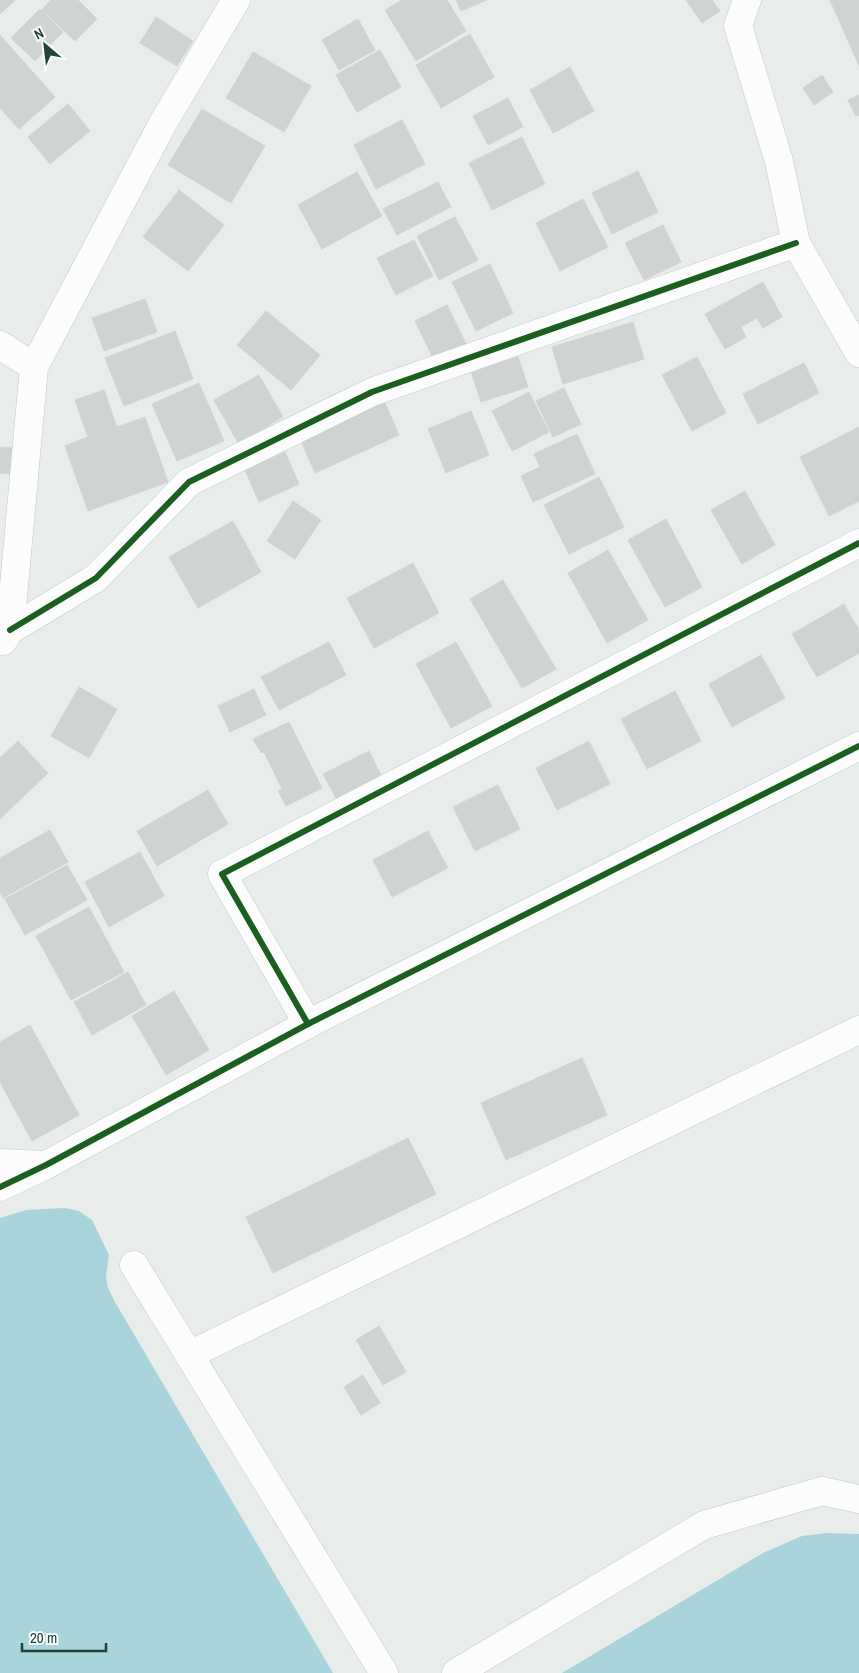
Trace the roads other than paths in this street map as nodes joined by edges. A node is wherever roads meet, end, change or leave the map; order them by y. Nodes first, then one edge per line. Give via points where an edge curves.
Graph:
1 (236, 0) edge
2 (747, 0) edge
3 (796, 243) junction
4 (0, 345) edge
5 (859, 353) edge
6 (34, 367) junction
7 (859, 543) edge
8 (5, 638) edge
9 (859, 746) edge
10 (308, 1024) junction
11 (859, 1030) edge
12 (0, 1163) edge
13 (46, 1165) junction
14 (0, 1187) edge
15 (134, 1265) dead end
16 (189, 1355) junction
17 (859, 1498) edge
18 (384, 1673) edge
19 (456, 1673) edge

1 - 6 street via 163,122
2 - 3 street via 738,26 779,161
3 - 5 street
3 - 8 street via 372,392 189,482 96,578
4 - 6 street
6 - 8 street
7 - 10 street via 222,874
9 - 10 street
10 - 13 street
11 - 16 street
12 - 13 street
13 - 14 street
15 - 16 street
16 - 18 street
17 - 19 street via 822,1491 704,1525

